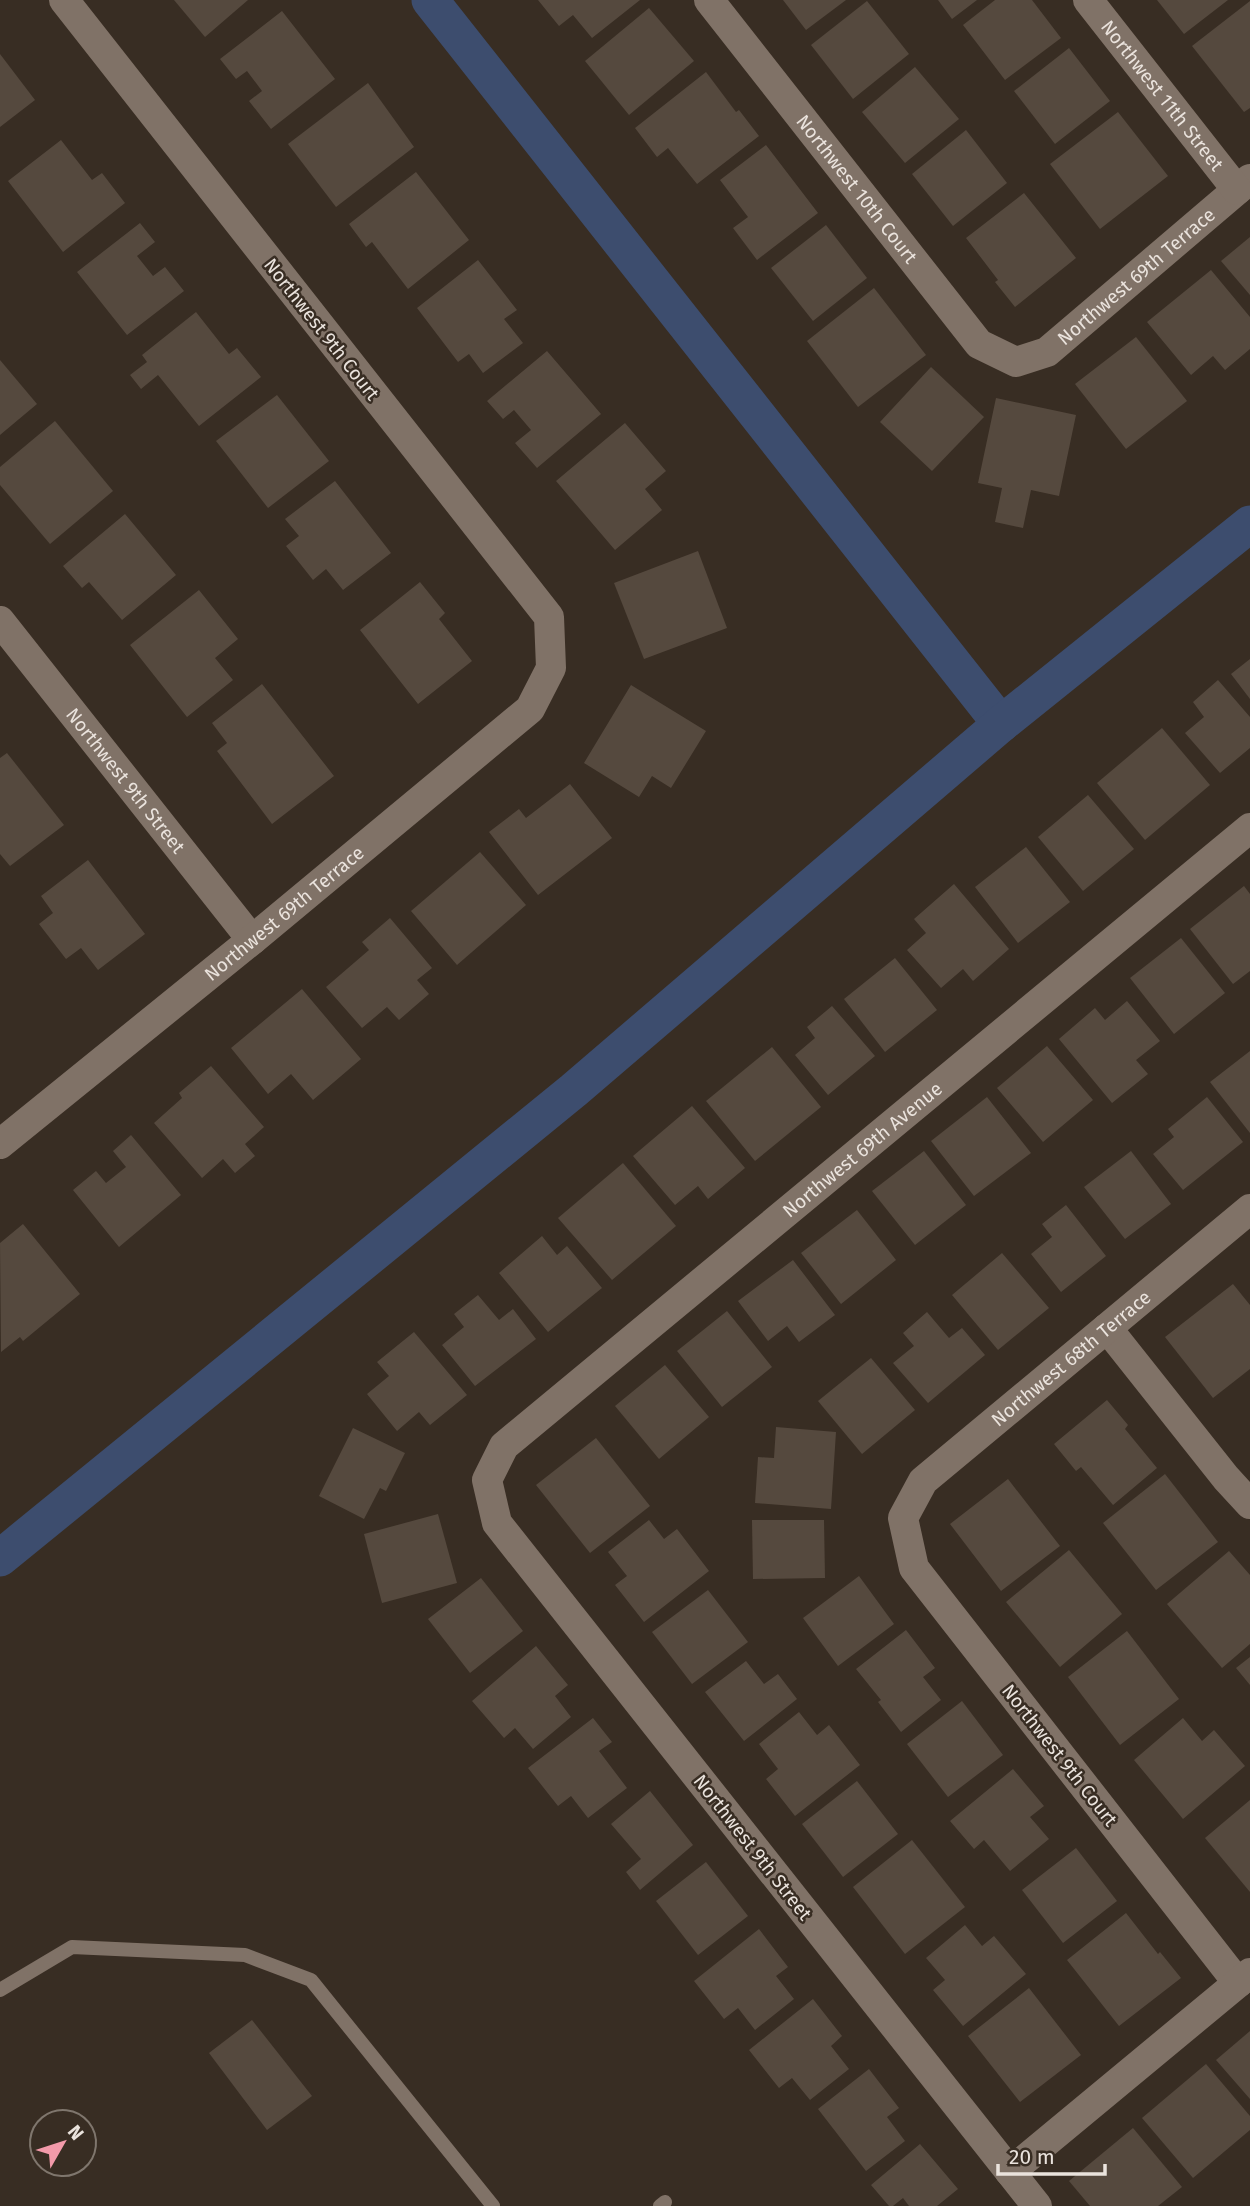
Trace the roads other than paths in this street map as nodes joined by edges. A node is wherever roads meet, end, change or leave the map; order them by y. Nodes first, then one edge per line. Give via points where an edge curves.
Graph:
1 (64, 0) edge
2 (709, 0) edge
3 (1088, 0) edge
4 (1244, 185) edge
5 (1016, 362) joint
6 (0, 621) edge
7 (551, 668) joint
8 (1250, 828) edge
9 (252, 940) junction
10 (0, 1144) edge
11 (1250, 1209) edge
12 (1107, 1328) junction
13 (487, 1480) joint
14 (1250, 1504) edge
15 (903, 1518) joint
16 (1244, 1978) edge
17 (0, 1990) edge
18 (1010, 2172) junction
19 (492, 2206) edge
20 (1037, 2206) edge

1 - 7 street, Northwest 9th Court via 549,617
2 - 5 street, Northwest 10th Court via 979,344
3 - 4 street, Northwest 11th Street
4 - 5 street, Northwest 69th Terrace via 1047,352
6 - 9 street, Northwest 9th Street
7 - 9 street, Northwest 69th Terrace via 530,709
8 - 13 street, Northwest 69th Avenue via 504,1446
9 - 10 street, Northwest 69th Terrace
11 - 12 street, Northwest 68th Terrace
12 - 14 street
12 - 15 street, Northwest 68th Terrace via 923,1480
13 - 18 street, Northwest 9th Street via 497,1523
15 - 16 street, Northwest 9th Court via 914,1568
16 - 18 street
17 - 19 lane via 72,1947 245,1955 311,1980
18 - 20 street, Northwest 9th Street

